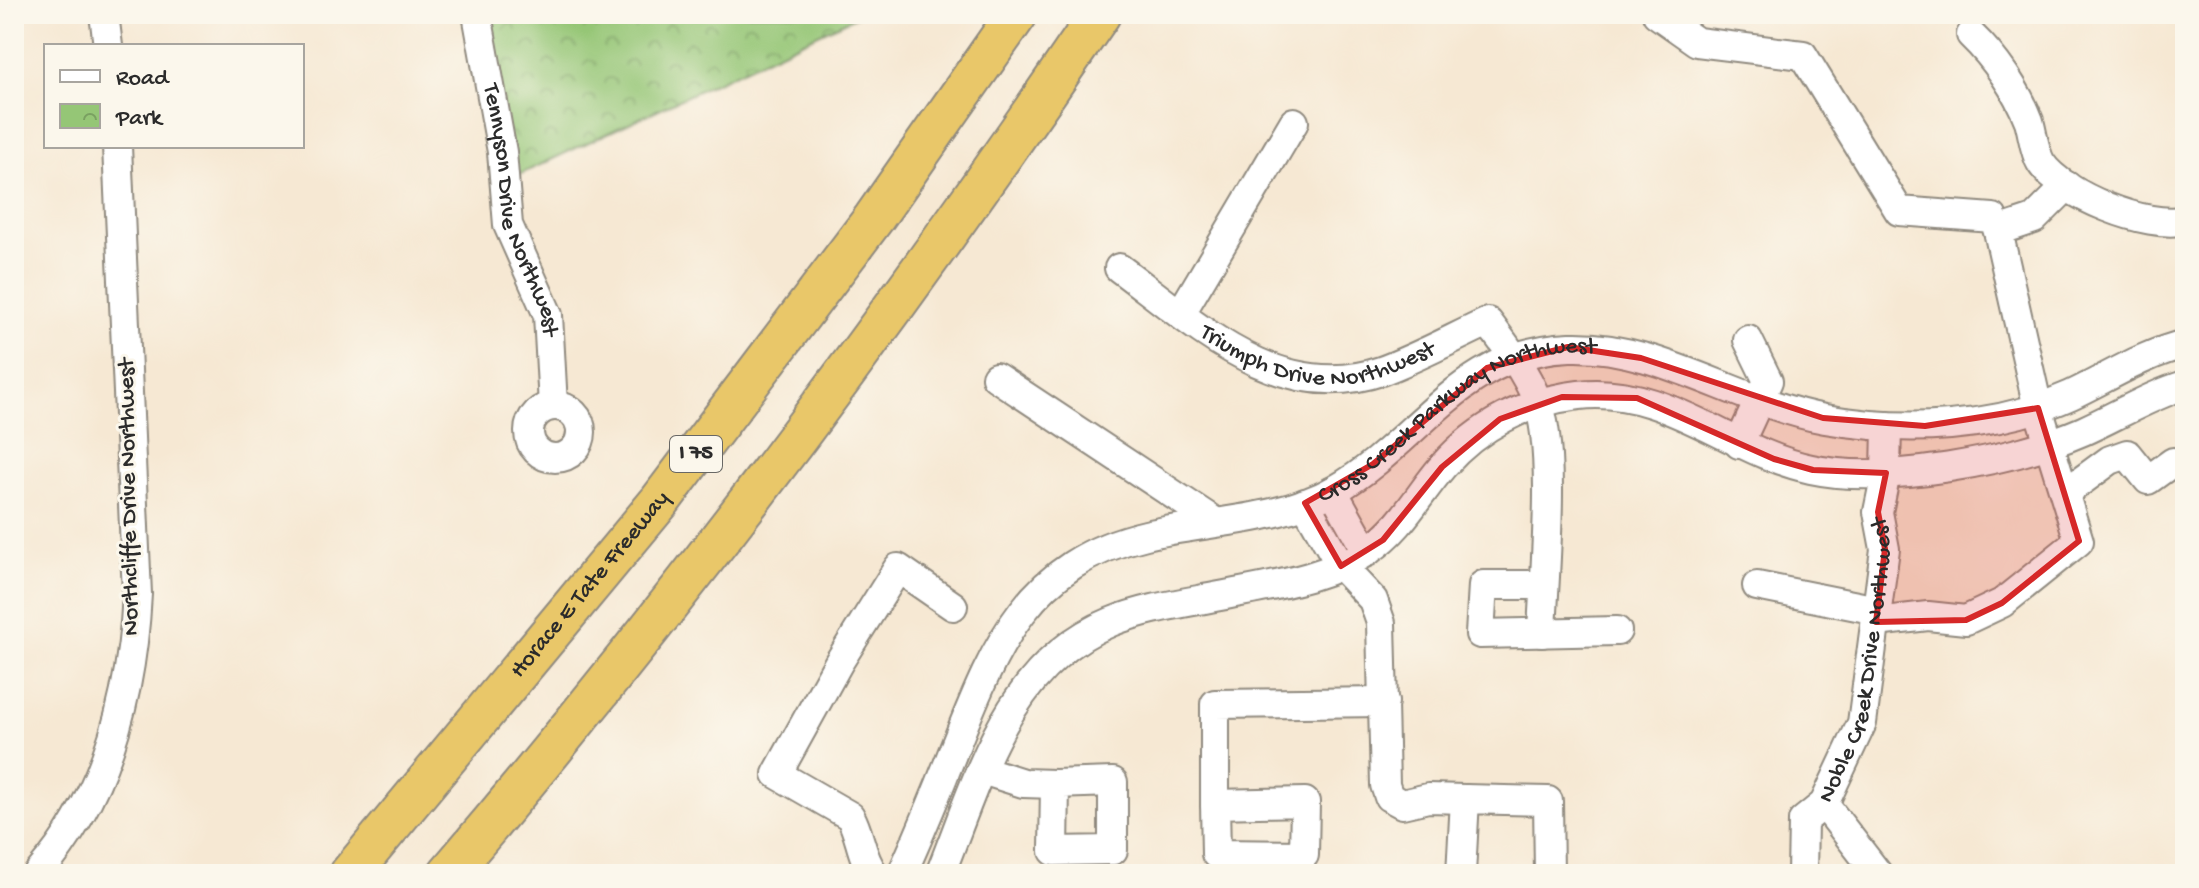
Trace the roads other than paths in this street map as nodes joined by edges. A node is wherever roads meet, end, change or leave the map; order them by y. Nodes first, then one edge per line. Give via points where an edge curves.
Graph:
1 (104, 14) edge
2 (477, 14) edge
3 (1017, 14) edge
4 (1100, 14) edge
5 (1657, 14) edge
6 (1971, 35) dead end
7 (108, 44) edge
8 (1294, 122) dead end
9 (117, 148) edge
10 (2067, 186) junction
11 (2185, 220) edge
12 (1998, 231) junction
13 (1119, 268) dead end
14 (1181, 313) junction
15 (1748, 340) dead end
16 (2185, 344) edge
17 (1591, 347) junction
18 (1514, 357) junction
19 (996, 377) dead end
20 (2185, 385) edge
21 (1591, 394) junction
22 (1760, 402) junction
23 (1538, 403) junction
24 (553, 406) dead end
25 (2038, 408) junction
26 (1887, 426) junction
27 (1739, 444) junction
28 (2051, 444) junction
29 (2173, 462) dead end
30 (1886, 473) junction
31 (1333, 491) junction
32 (2065, 493) junction
33 (1305, 503) junction
34 (1215, 522) junction
35 (1367, 552) junction
36 (1341, 566) junction
37 (1544, 585) junction
38 (1757, 586) dead end
39 (953, 606) dead end
40 (1876, 616) junction
41 (1617, 631) dead end
42 (1542, 633) junction
43 (1384, 702) junction
44 (982, 770) junction
45 (1055, 784) dead end
46 (1465, 799) junction
47 (1215, 804) dead end
48 (1824, 804) junction
49 (38, 874) edge
50 (350, 874) edge
51 (448, 874) edge
52 (874, 874) edge
53 (902, 874) edge
54 (940, 874) edge
55 (1461, 874) edge
56 (1549, 874) edge
57 (1802, 874) edge
58 (1878, 874) edge

1 - 7 street
2 - 24 street, Tennyson Drive Northwest via 502,152 508,225 548,315
3 - 50 highway, Horace E Tate Freeway / I 75 via 874,218 660,501
4 - 51 highway via 849,373 712,551
5 - 12 street via 1697,42 1803,55 1899,211 1993,218
6 - 10 street via 1992,55 2028,119 2041,162
8 - 14 street
9 - 49 street, Northcliffe Drive Northwest via 137,594 134,646 124,703 100,772 70,830
10 - 11 street via 2124,214
10 - 12 street via 2034,219
12 - 25 street
13 - 14 street, Triumph Drive Northwest
14 - 18 street, Triumph Drive Northwest via 1247,360 1305,378 1341,379 1380,371 1488,322
15 - 22 street via 1768,381
16 - 25 street, Cross Creek Parkway Northwest
17 - 18 street, Cross Creek Parkway Northwest via 1544,349
17 - 21 street
17 - 22 street, Cross Creek Parkway Northwest via 1641,358
18 - 23 street
18 - 31 street, Cross Creek Parkway Northwest via 1461,384 1373,464
19 - 34 street
20 - 28 street, Cross Creek Parkway Northwest
21 - 23 street, Cross Creek Parkway Northwest
21 - 27 street, Cross Creek Parkway Northwest via 1637,398 1680,412
22 - 26 street, Cross Creek Parkway Northwest via 1823,418
22 - 27 street
23 - 35 street, Cross Creek Parkway Northwest via 1500,419 1466,443 1402,522
23 - 37 street via 1547,449
25 - 26 street, Cross Creek Parkway Northwest via 1963,423
25 - 28 street
26 - 30 street, Noble Creek Drive Northwest
27 - 30 street, Cross Creek Parkway Northwest via 1813,470
28 - 30 street, Cross Creek Parkway Northwest via 1988,460
28 - 32 street
29 - 32 street via 2148,480 2127,454
30 - 40 street, Noble Creek Drive Northwest via 1878,512 1885,549
31 - 33 street, Cross Creek Parkway Northwest
31 - 35 street
32 - 40 street via 2079,541 2002,603 1966,620
33 - 34 street, Cross Creek Parkway Northwest
33 - 36 street
34 - 53 street, Cross Creek Parkway Northwest via 1101,550 1058,576 1023,608 988,664
35 - 36 street, Cross Creek Parkway Northwest
36 - 43 street via 1373,600 1381,623
36 - 44 street, Cross Creek Parkway Northwest via 1282,584 1137,613 1086,634 1050,660 1022,691
37 - 42 street
37 - 42 street via 1483,585 1480,634
38 - 40 street
39 - 52 street via 898,568 777,774 850,816
40 - 48 street, Noble Creek Drive Northwest via 1862,723
41 - 42 street
43 - 46 street via 1389,797 1402,804
43 - 47 street via 1215,704
44 - 45 street via 1023,783
44 - 54 street, Cross Creek Parkway Northwest
46 - 55 street
46 - 56 street via 1548,801
48 - 57 street via 1803,821
48 - 58 street, Noble Creek Drive Northwest

